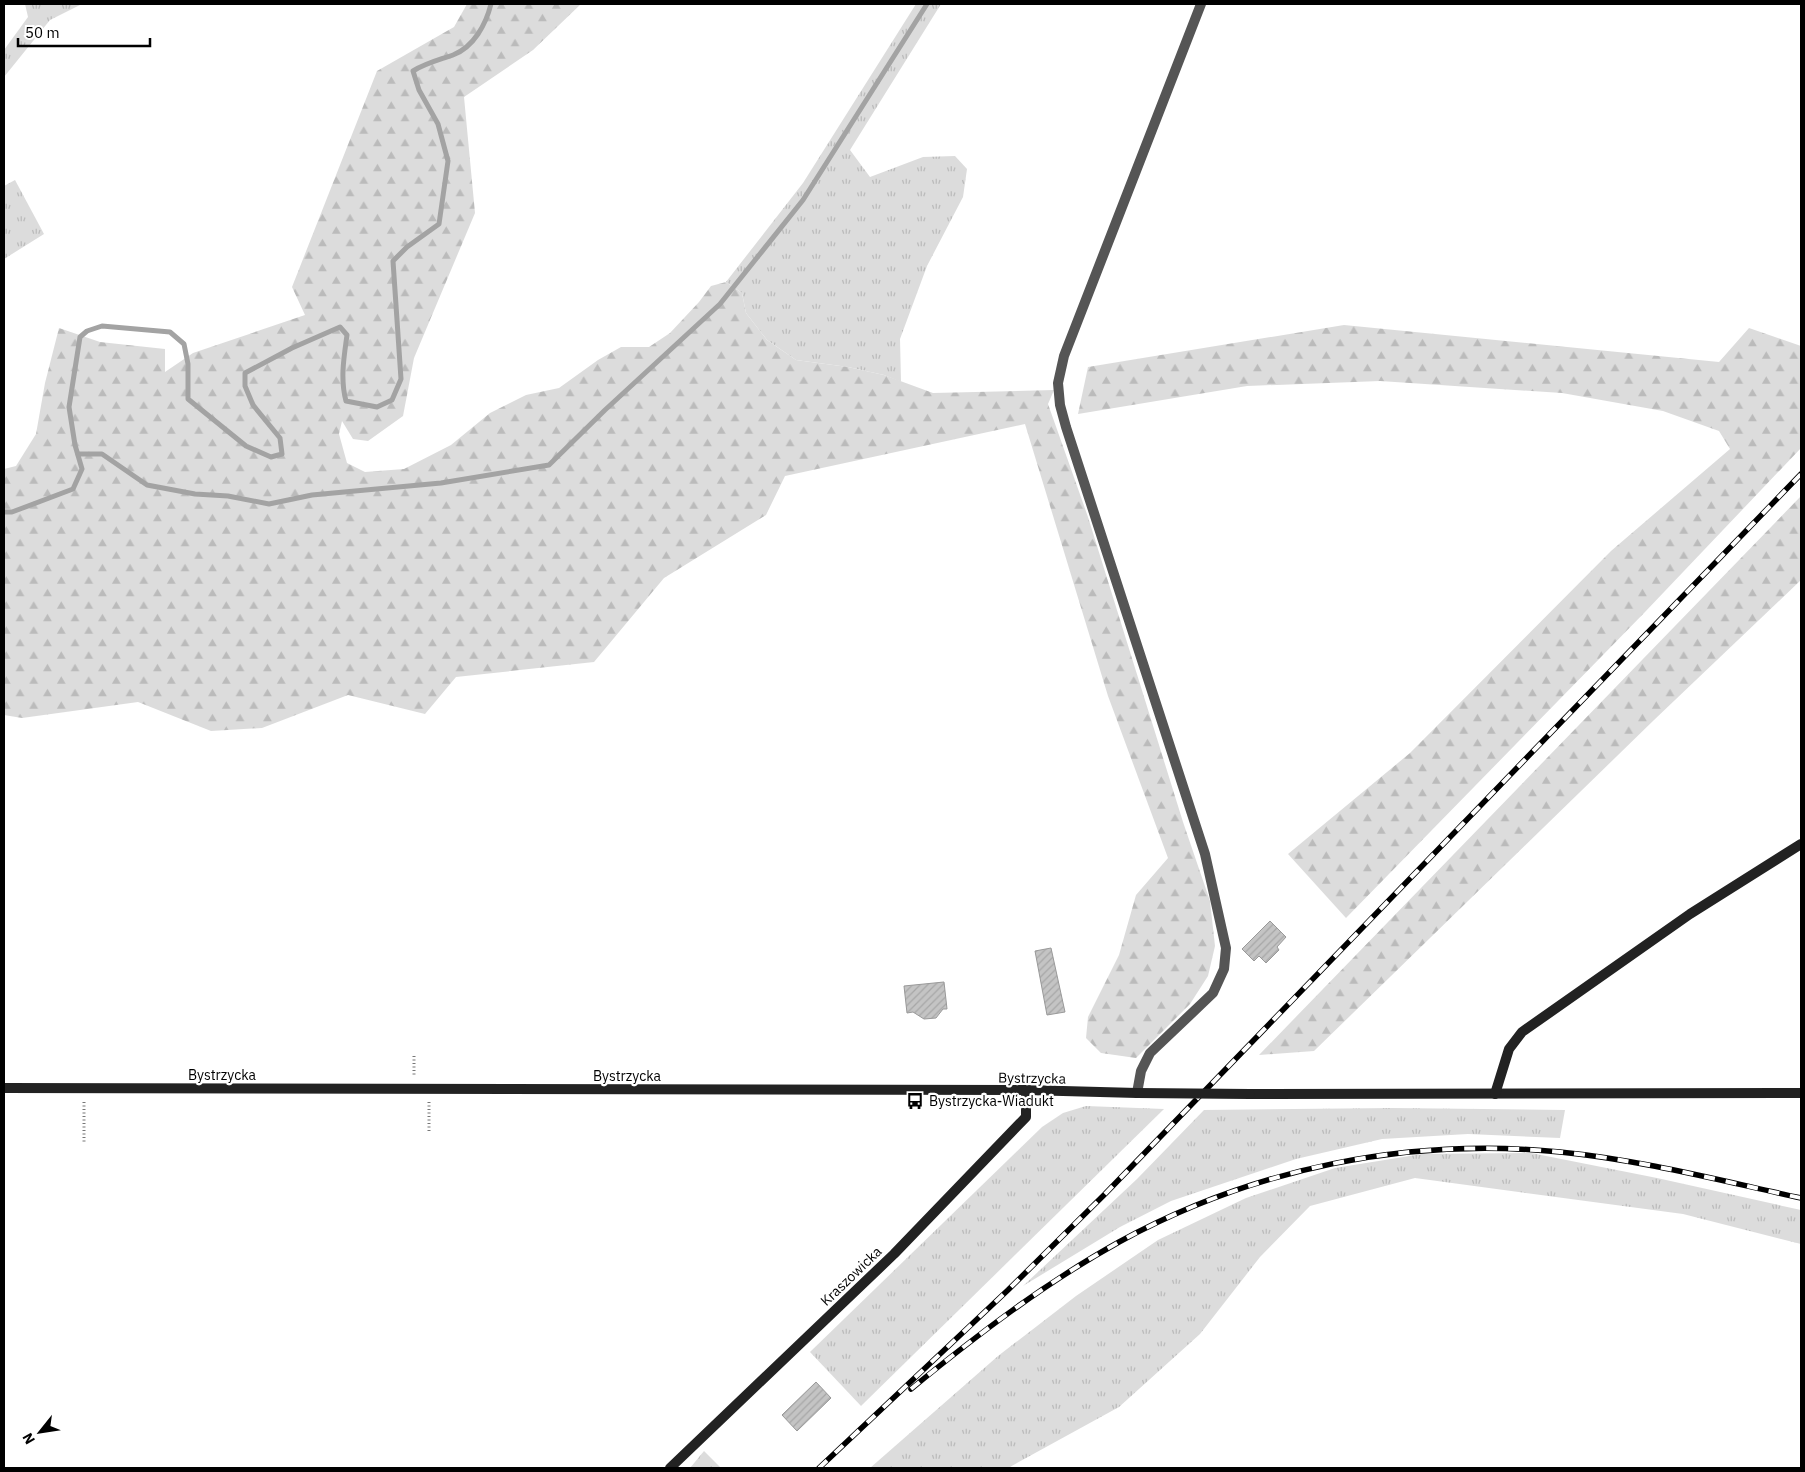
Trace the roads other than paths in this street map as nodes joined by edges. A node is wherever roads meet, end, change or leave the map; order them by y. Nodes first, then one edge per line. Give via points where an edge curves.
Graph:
1 (1201, 4) edge
2 (1801, 844) edge
3 (4, 1088) edge
4 (1026, 1090) junction
5 (1137, 1093) junction
6 (1801, 1093) edge
7 (1495, 1094) junction
8 (670, 1468) edge

1 - 5 street via 1064,356 1058,383 1066,427 1205,854 1226,948 1224,969 1213,993 1150,1053 1141,1070
2 - 7 street via 1690,914 1522,1032 1509,1049
3 - 4 street, Bystrzycka
4 - 5 street, Bystrzycka
4 - 8 street, Kraszowicka via 1026,1117 894,1254
5 - 7 street, Bystrzycka, bridge
6 - 7 street, Bystrzycka

